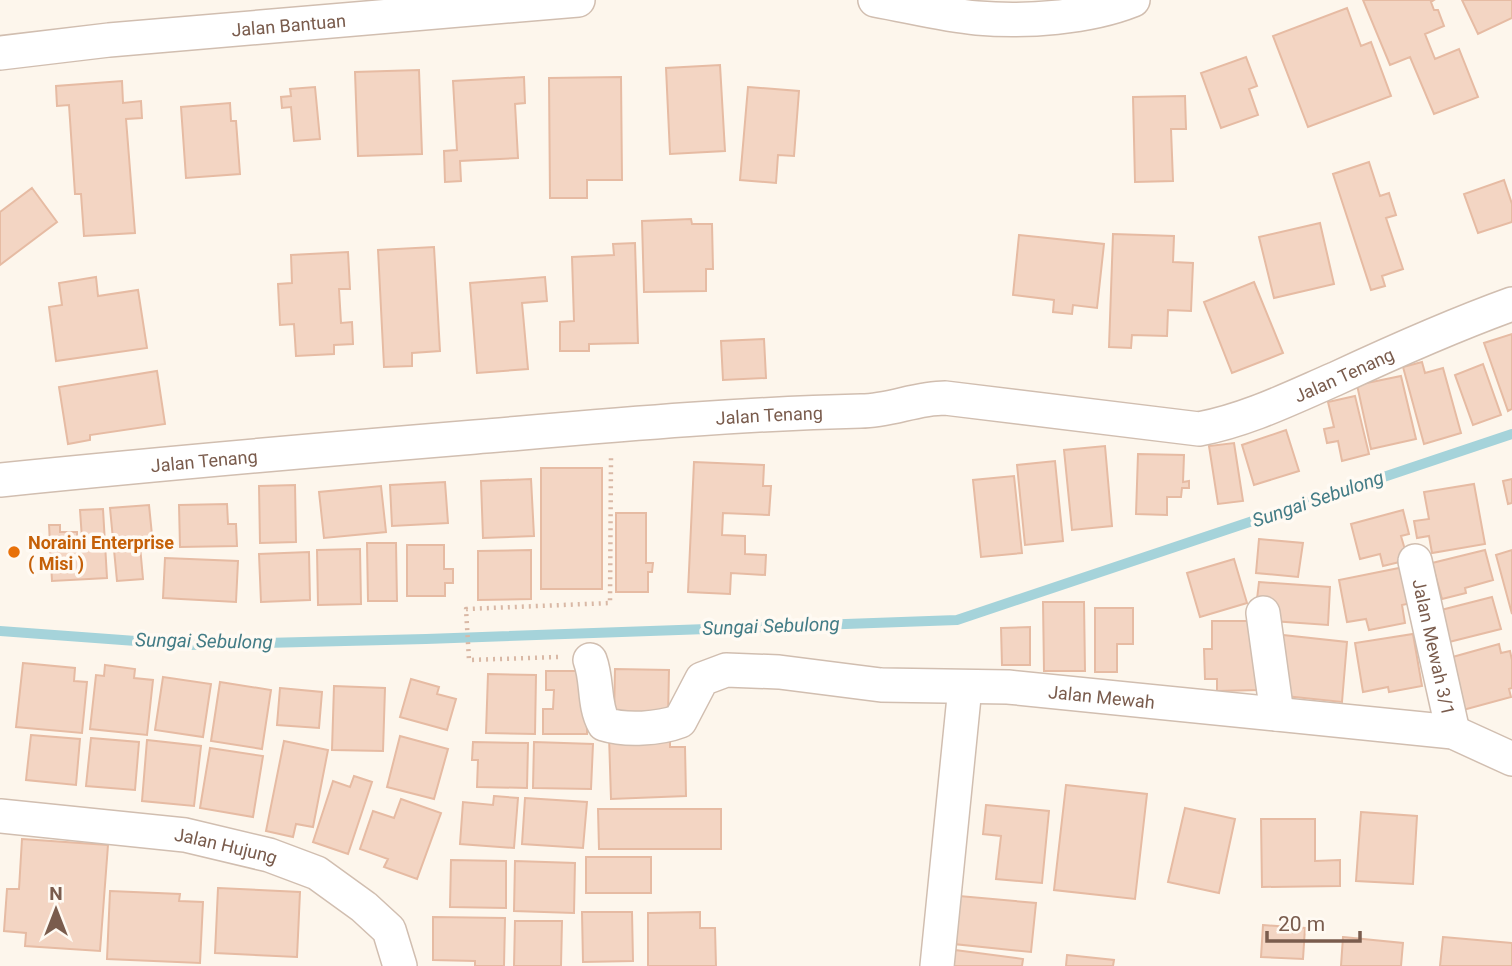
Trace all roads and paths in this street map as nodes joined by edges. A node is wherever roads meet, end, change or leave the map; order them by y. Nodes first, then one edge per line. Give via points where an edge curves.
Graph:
1 (558, 0) edge
2 (875, 0) edge
3 (1133, 0) edge
4 (0, 53) edge
5 (1512, 304) edge
6 (611, 425) junction
7 (0, 480) edge
8 (1415, 561) dead end
9 (1263, 613) dead end
10 (590, 660) joint
11 (965, 687) junction
12 (1277, 714) junction
13 (1453, 732) junction
14 (1512, 759) edge
15 (0, 816) edge
16 (400, 966) edge
17 (937, 966) edge

1 - 4 street, Jalan Bantuan
2 - 3 street via 977,18 1041,18 1109,9
5 - 6 street, Jalan Tenang via 1456,324 1269,408 1199,429 945,398 864,411
6 - 7 street, Jalan Tenang
6 - 10 path via 610,603 466,609 469,660
8 - 13 street, Jalan Mewah 3/1
9 - 12 street
10 - 11 street, Jalan Mewah via 597,712 604,724 614,727 667,726 680,721 702,679 726,670 881,685
11 - 12 street, Jalan Mewah via 1008,687
11 - 17 street
12 - 13 street, Jalan Mewah
13 - 14 street, Jalan Mewah
15 - 16 street, Jalan Hujung via 185,835 269,855 317,873 389,930

